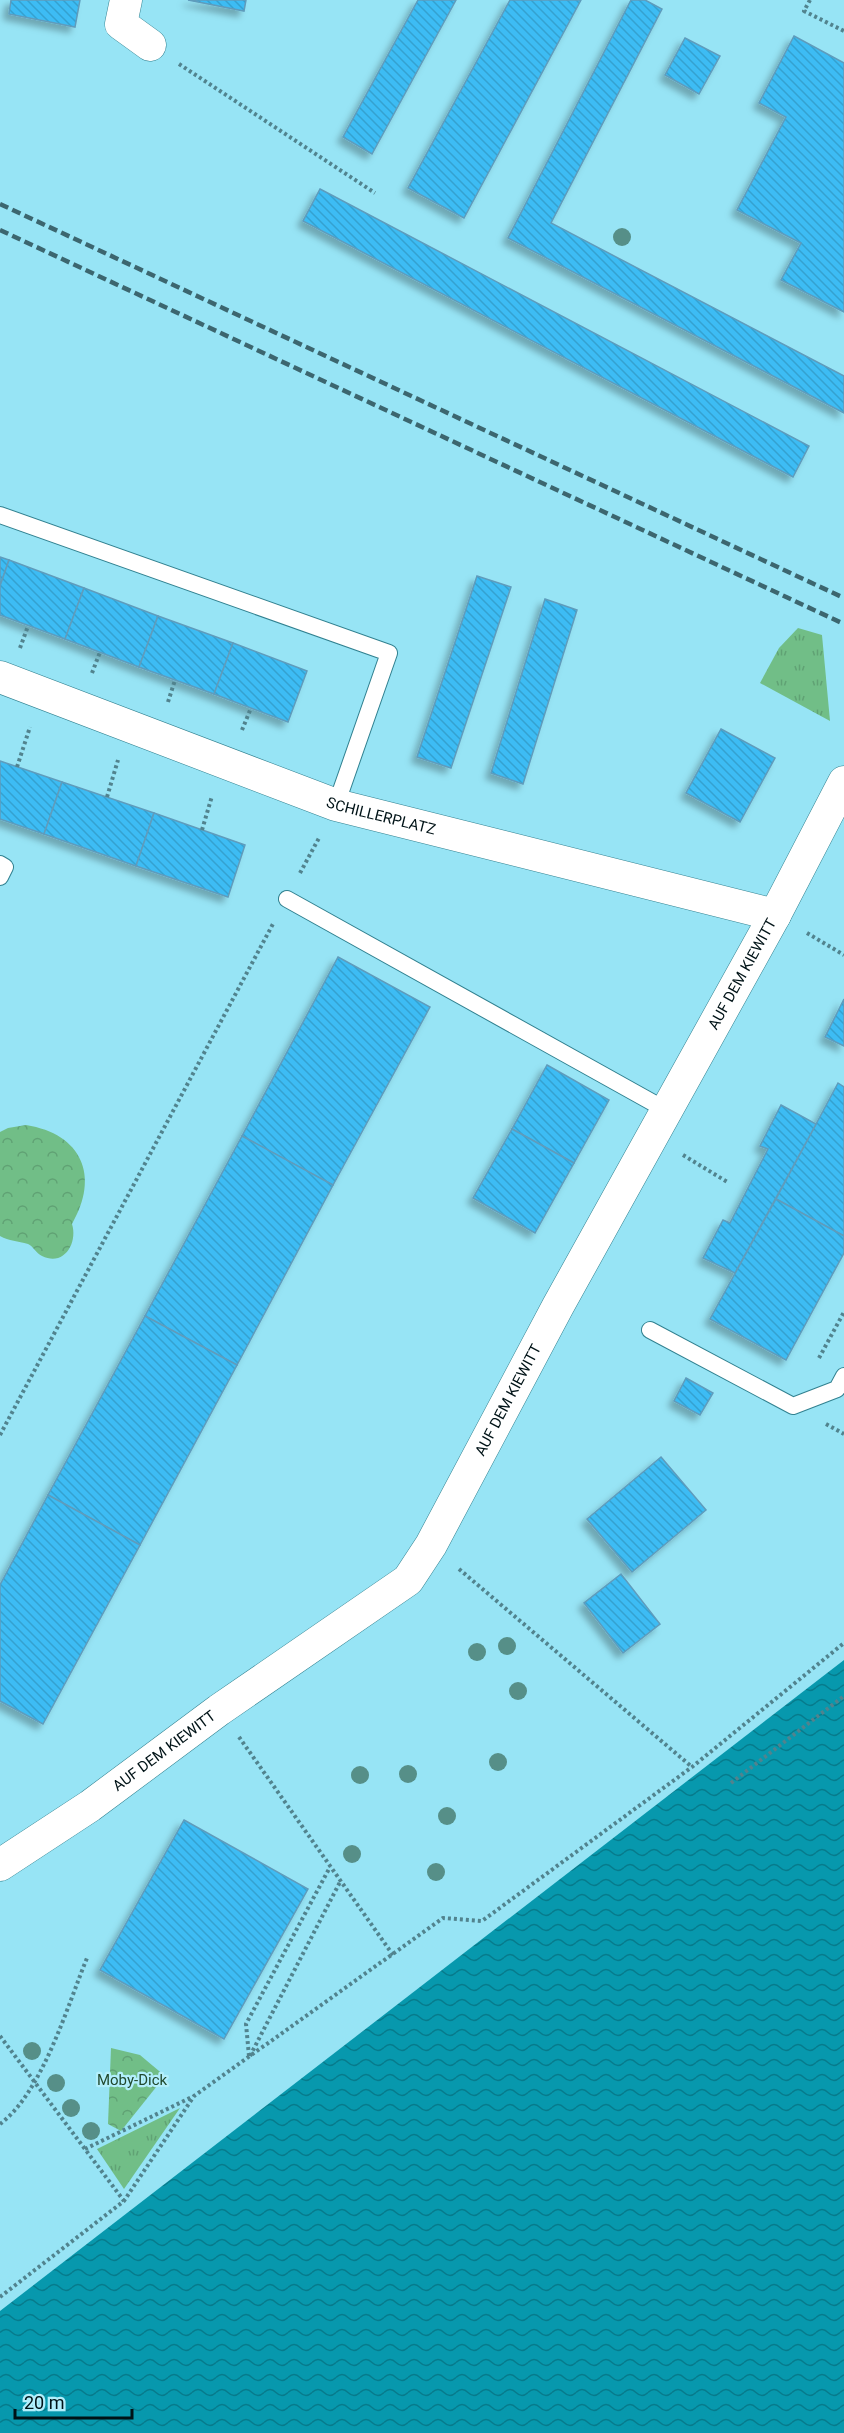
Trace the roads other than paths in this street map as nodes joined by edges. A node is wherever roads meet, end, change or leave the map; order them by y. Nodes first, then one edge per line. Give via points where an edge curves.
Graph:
1 (126, 0) edge
2 (150, 45) road end
3 (0, 514) edge
4 (0, 677) edge
5 (844, 782) edge
6 (336, 805) junction
7 (0, 864) edge
8 (0, 877) edge
9 (286, 899) road end
10 (775, 915) junction
11 (659, 1123) junction
12 (650, 1330) dead end
13 (844, 1376) edge
14 (0, 1864) edge

1 - 2 street via 121,24
3 - 6 lane via 389,652
4 - 6 street, SCHILLERPLATZ
5 - 10 street, AUF DEM KIEWITT
6 - 10 street, SCHILLERPLATZ
7 - 8 lane via 5,867
9 - 11 lane
10 - 11 street, AUF DEM KIEWITT
11 - 14 street, AUF DEM KIEWITT via 431,1545 408,1580 219,1710 90,1806
12 - 13 lane via 793,1406 837,1389

